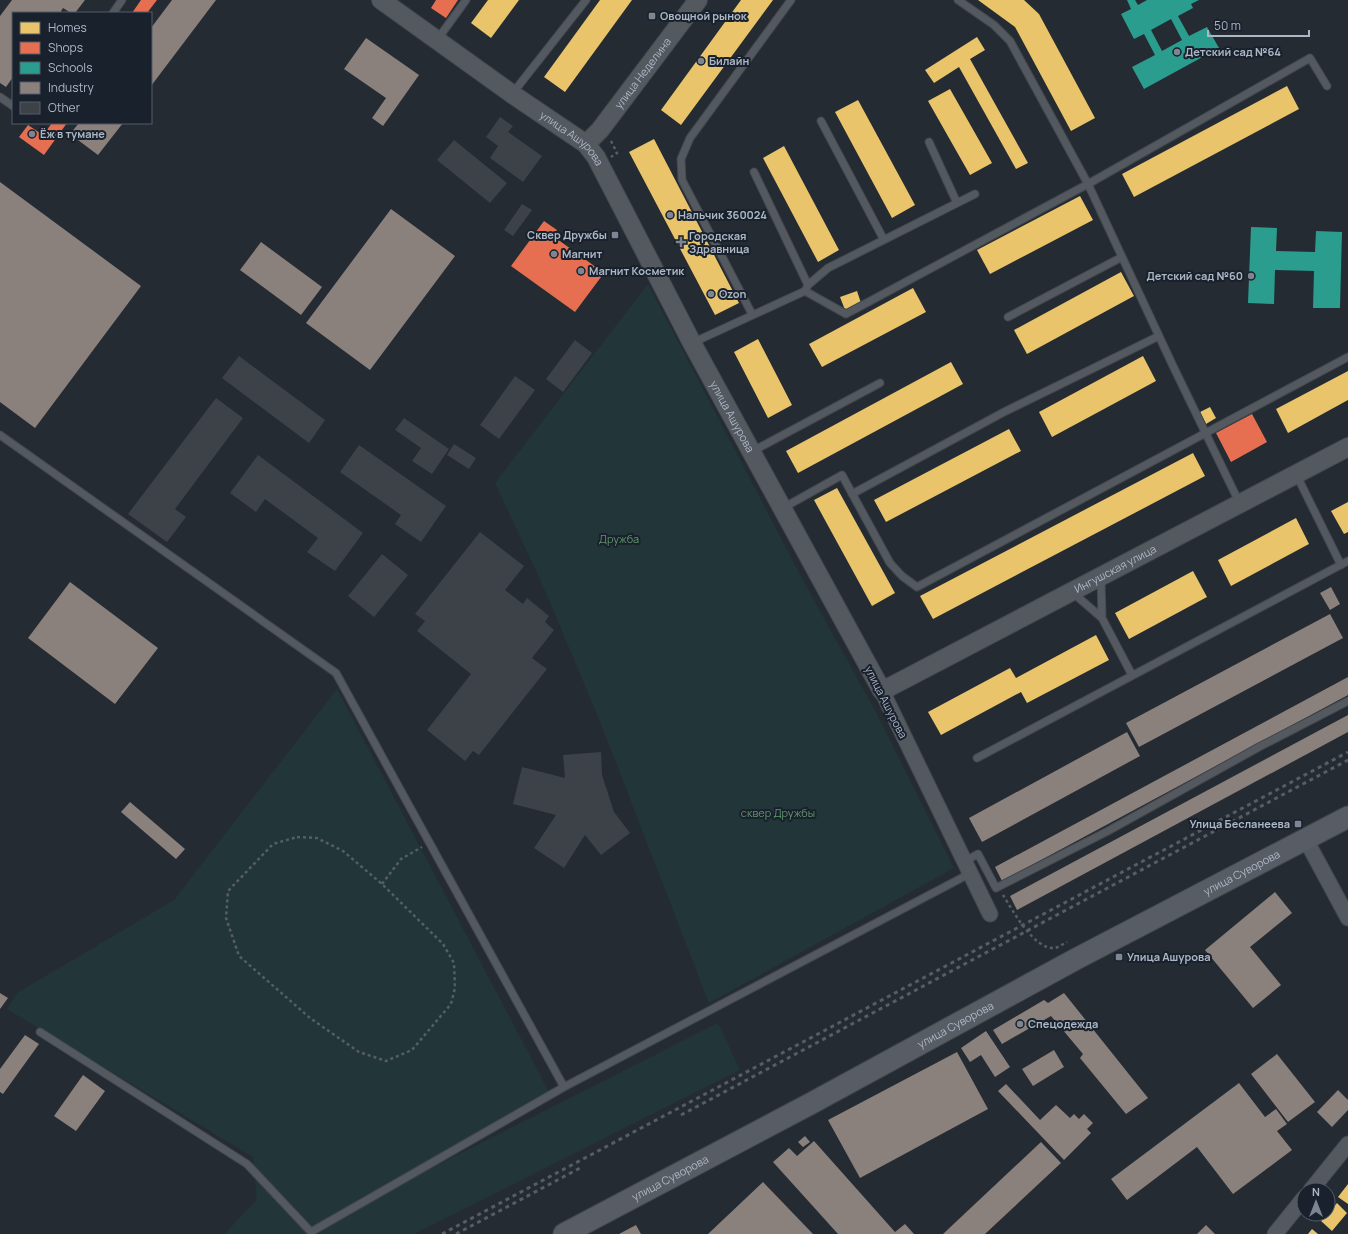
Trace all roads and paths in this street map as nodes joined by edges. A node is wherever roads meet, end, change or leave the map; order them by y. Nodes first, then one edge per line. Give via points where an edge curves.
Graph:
1 (122, 0) edge
2 (381, 0) edge
3 (466, 0) edge
4 (586, 0) edge
5 (698, 0) edge
6 (791, 0) edge
7 (958, 0) edge
8 (114, 12) edge
9 (436, 40) junction
10 (1327, 86) dead end
11 (512, 94) junction
12 (0, 97) edge
13 (12, 105) edge
14 (821, 121) dead end
15 (610, 139) dead end
16 (929, 142) dead end
17 (586, 144) junction
18 (608, 159) dead end
19 (754, 172) dead end
20 (1088, 184) junction
21 (975, 194) dead end
22 (957, 203) junction
23 (884, 240) junction
24 (1122, 257) junction
25 (807, 288) junction
26 (752, 314) junction
27 (1008, 317) dead end
28 (1159, 336) junction
29 (692, 343) junction
30 (1348, 357) edge
31 (880, 383) dead end
32 (1206, 433) junction
33 (0, 435) edge
34 (1348, 447) edge
35 (751, 452) junction
36 (1296, 474) junction
37 (852, 494) junction
38 (1240, 504) junction
39 (782, 508) junction
40 (1345, 563) edge
41 (1101, 576) junction
42 (1072, 591) junction
43 (1102, 618) junction
44 (1132, 675) junction
45 (882, 692) junction
46 (1348, 701) edge
47 (977, 758) dead end
48 (1348, 817) edge
49 (1306, 840) junction
50 (430, 843) junction
51 (968, 867) junction
52 (382, 884) junction
53 (998, 888) junction
54 (990, 914) dead end
55 (1348, 918) edge
56 (1067, 942) dead end
57 (40, 1032) dead end
58 (564, 1087) junction
59 (1348, 1144) edge
60 (1317, 1182) edge
61 (1296, 1208) edge
62 (564, 1234) edge
63 (1275, 1234) edge

1 - 8 lane
2 - 9 street, улица Ашурова
3 - 9 lane
4 - 11 lane
5 - 17 street, улица Неделина via 600,130
6 - 26 lane via 690,138 681,160 682,180
7 - 20 lane via 994,25 1010,41
9 - 11 street, улица Ашурова
10 - 20 lane via 1310,58
11 - 17 street, улица Ашурова
12 - 13 lane
14 - 23 lane
15 - 18 path via 618,153
16 - 22 lane
17 - 29 street, улица Ашурова via 596,157
19 - 25 lane
20 - 24 lane
20 - 25 lane via 846,314
21 - 22 lane
22 - 23 lane
23 - 25 lane via 828,268
24 - 27 lane
24 - 28 lane
25 - 26 lane
26 - 29 lane
28 - 32 lane
28 - 37 lane via 1004,412
29 - 35 street, улица Ашурова
30 - 32 lane
31 - 35 lane
32 - 37 lane via 917,587 890,563
32 - 38 lane
33 - 50 lane via 336,673
34 - 36 street, Ингушская улица
35 - 39 street, улица Ашурова
36 - 38 street, Ингушская улица
36 - 40 lane
37 - 39 lane via 842,475
38 - 41 street, Ингушская улица
39 - 45 street, улица Ашурова
40 - 44 lane
41 - 42 street, Ингушская улица
41 - 43 lane
42 - 43 lane
42 - 45 street, Ингушская улица
43 - 44 lane
44 - 47 lane
45 - 51 street, улица Ашурова
46 - 53 lane
48 - 49 main road, улица Суворова
49 - 55 street
49 - 62 main road, улица Суворова via 1076,959
50 - 52 path via 401,859
50 - 58 lane
51 - 53 lane via 978,854
51 - 54 street, улица Ашурова
51 - 58 lane
52 - 52 path via 443,944 454,963 455,988 451,1004 412,1050 386,1061 359,1052 310,1018 239,956 226,918 228,891 273,844 297,837 317,838 343,851
53 - 56 path via 1041,945 1055,948
57 - 58 lane via 247,1164 311,1232
59 - 60 street
61 - 63 street

